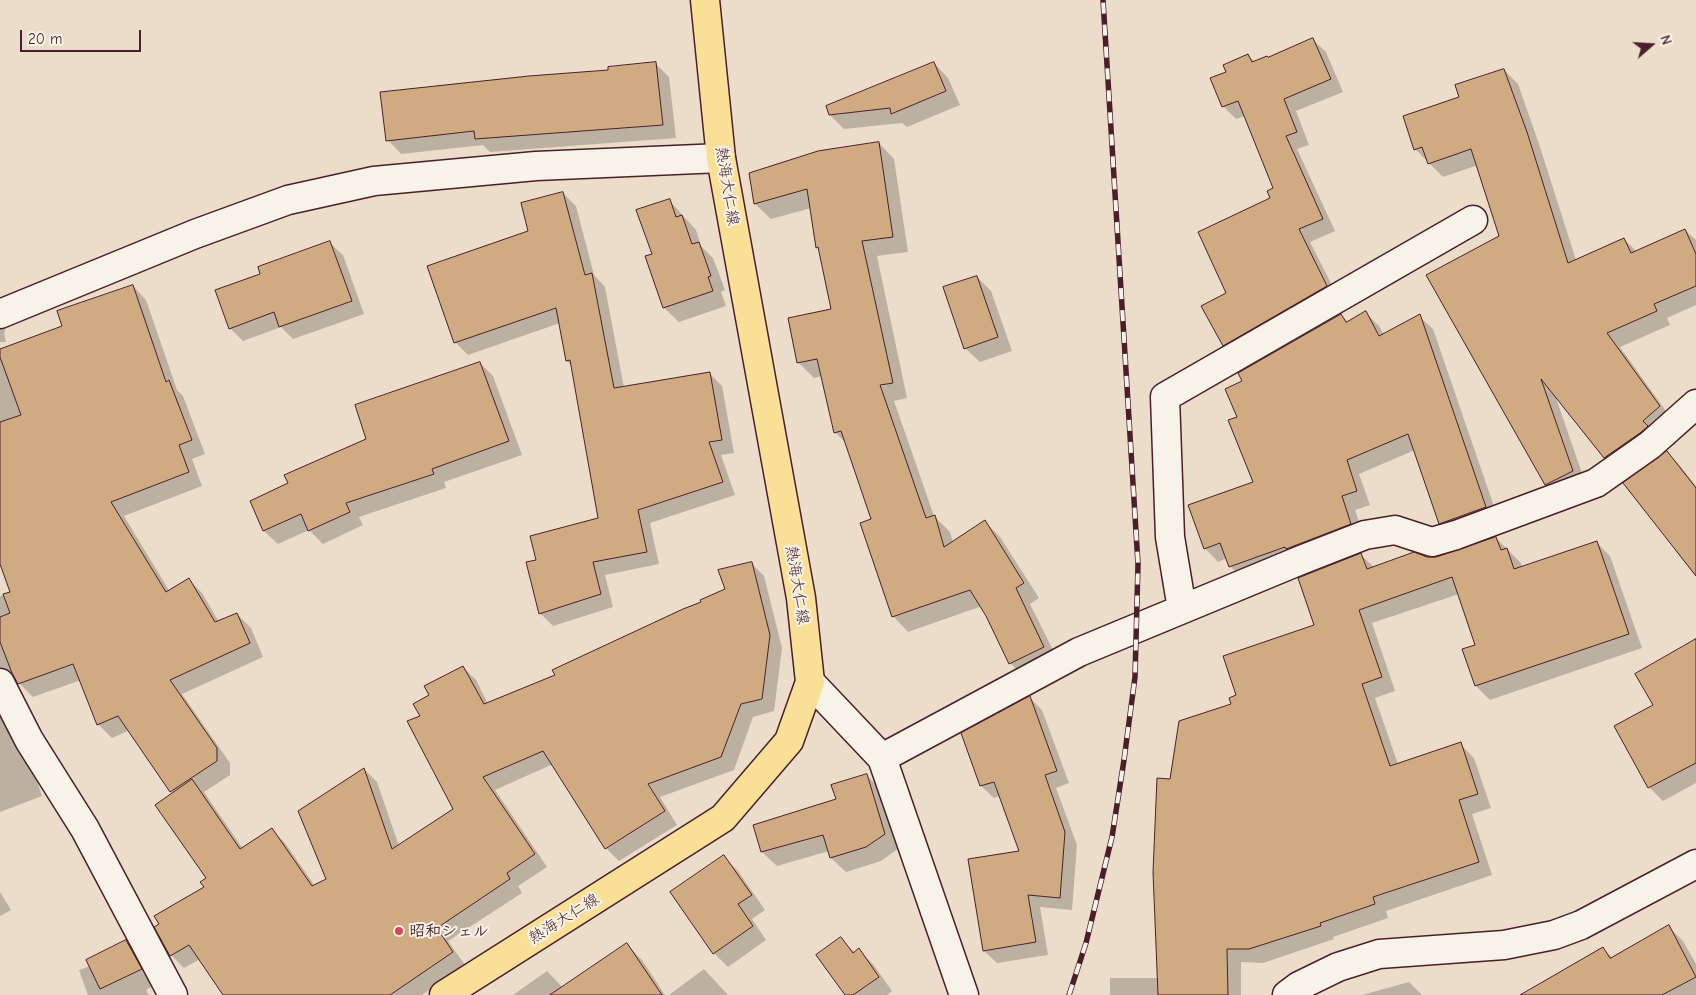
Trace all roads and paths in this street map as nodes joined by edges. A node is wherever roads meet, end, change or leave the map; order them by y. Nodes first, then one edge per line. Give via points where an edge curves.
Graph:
1 (705, 0) edge
2 (721, 158) junction
3 (1473, 220) dead end
4 (0, 314) edge
5 (1696, 404) edge
6 (1182, 609) junction
7 (810, 682) junction
8 (0, 683) edge
9 (882, 758) junction
10 (1696, 864) edge
11 (174, 995) edge
12 (444, 995) edge
13 (964, 995) edge
14 (1287, 995) edge

1 - 2 main road, 熱海大仁線
2 - 4 street via 536,166 374,181 288,200 195,234
2 - 7 main road, 熱海大仁線 via 801,598
3 - 6 street via 1165,397 1170,537
5 - 6 street via 1650,445 1596,483 1432,542 1395,530 1365,535
6 - 9 street via 1079,652
7 - 9 street
7 - 12 main road, 熱海大仁線 via 789,740 723,818
8 - 11 street via 29,740 85,829
9 - 13 street
10 - 14 street via 1581,925 1554,935 1504,945 1379,954 1338,967

